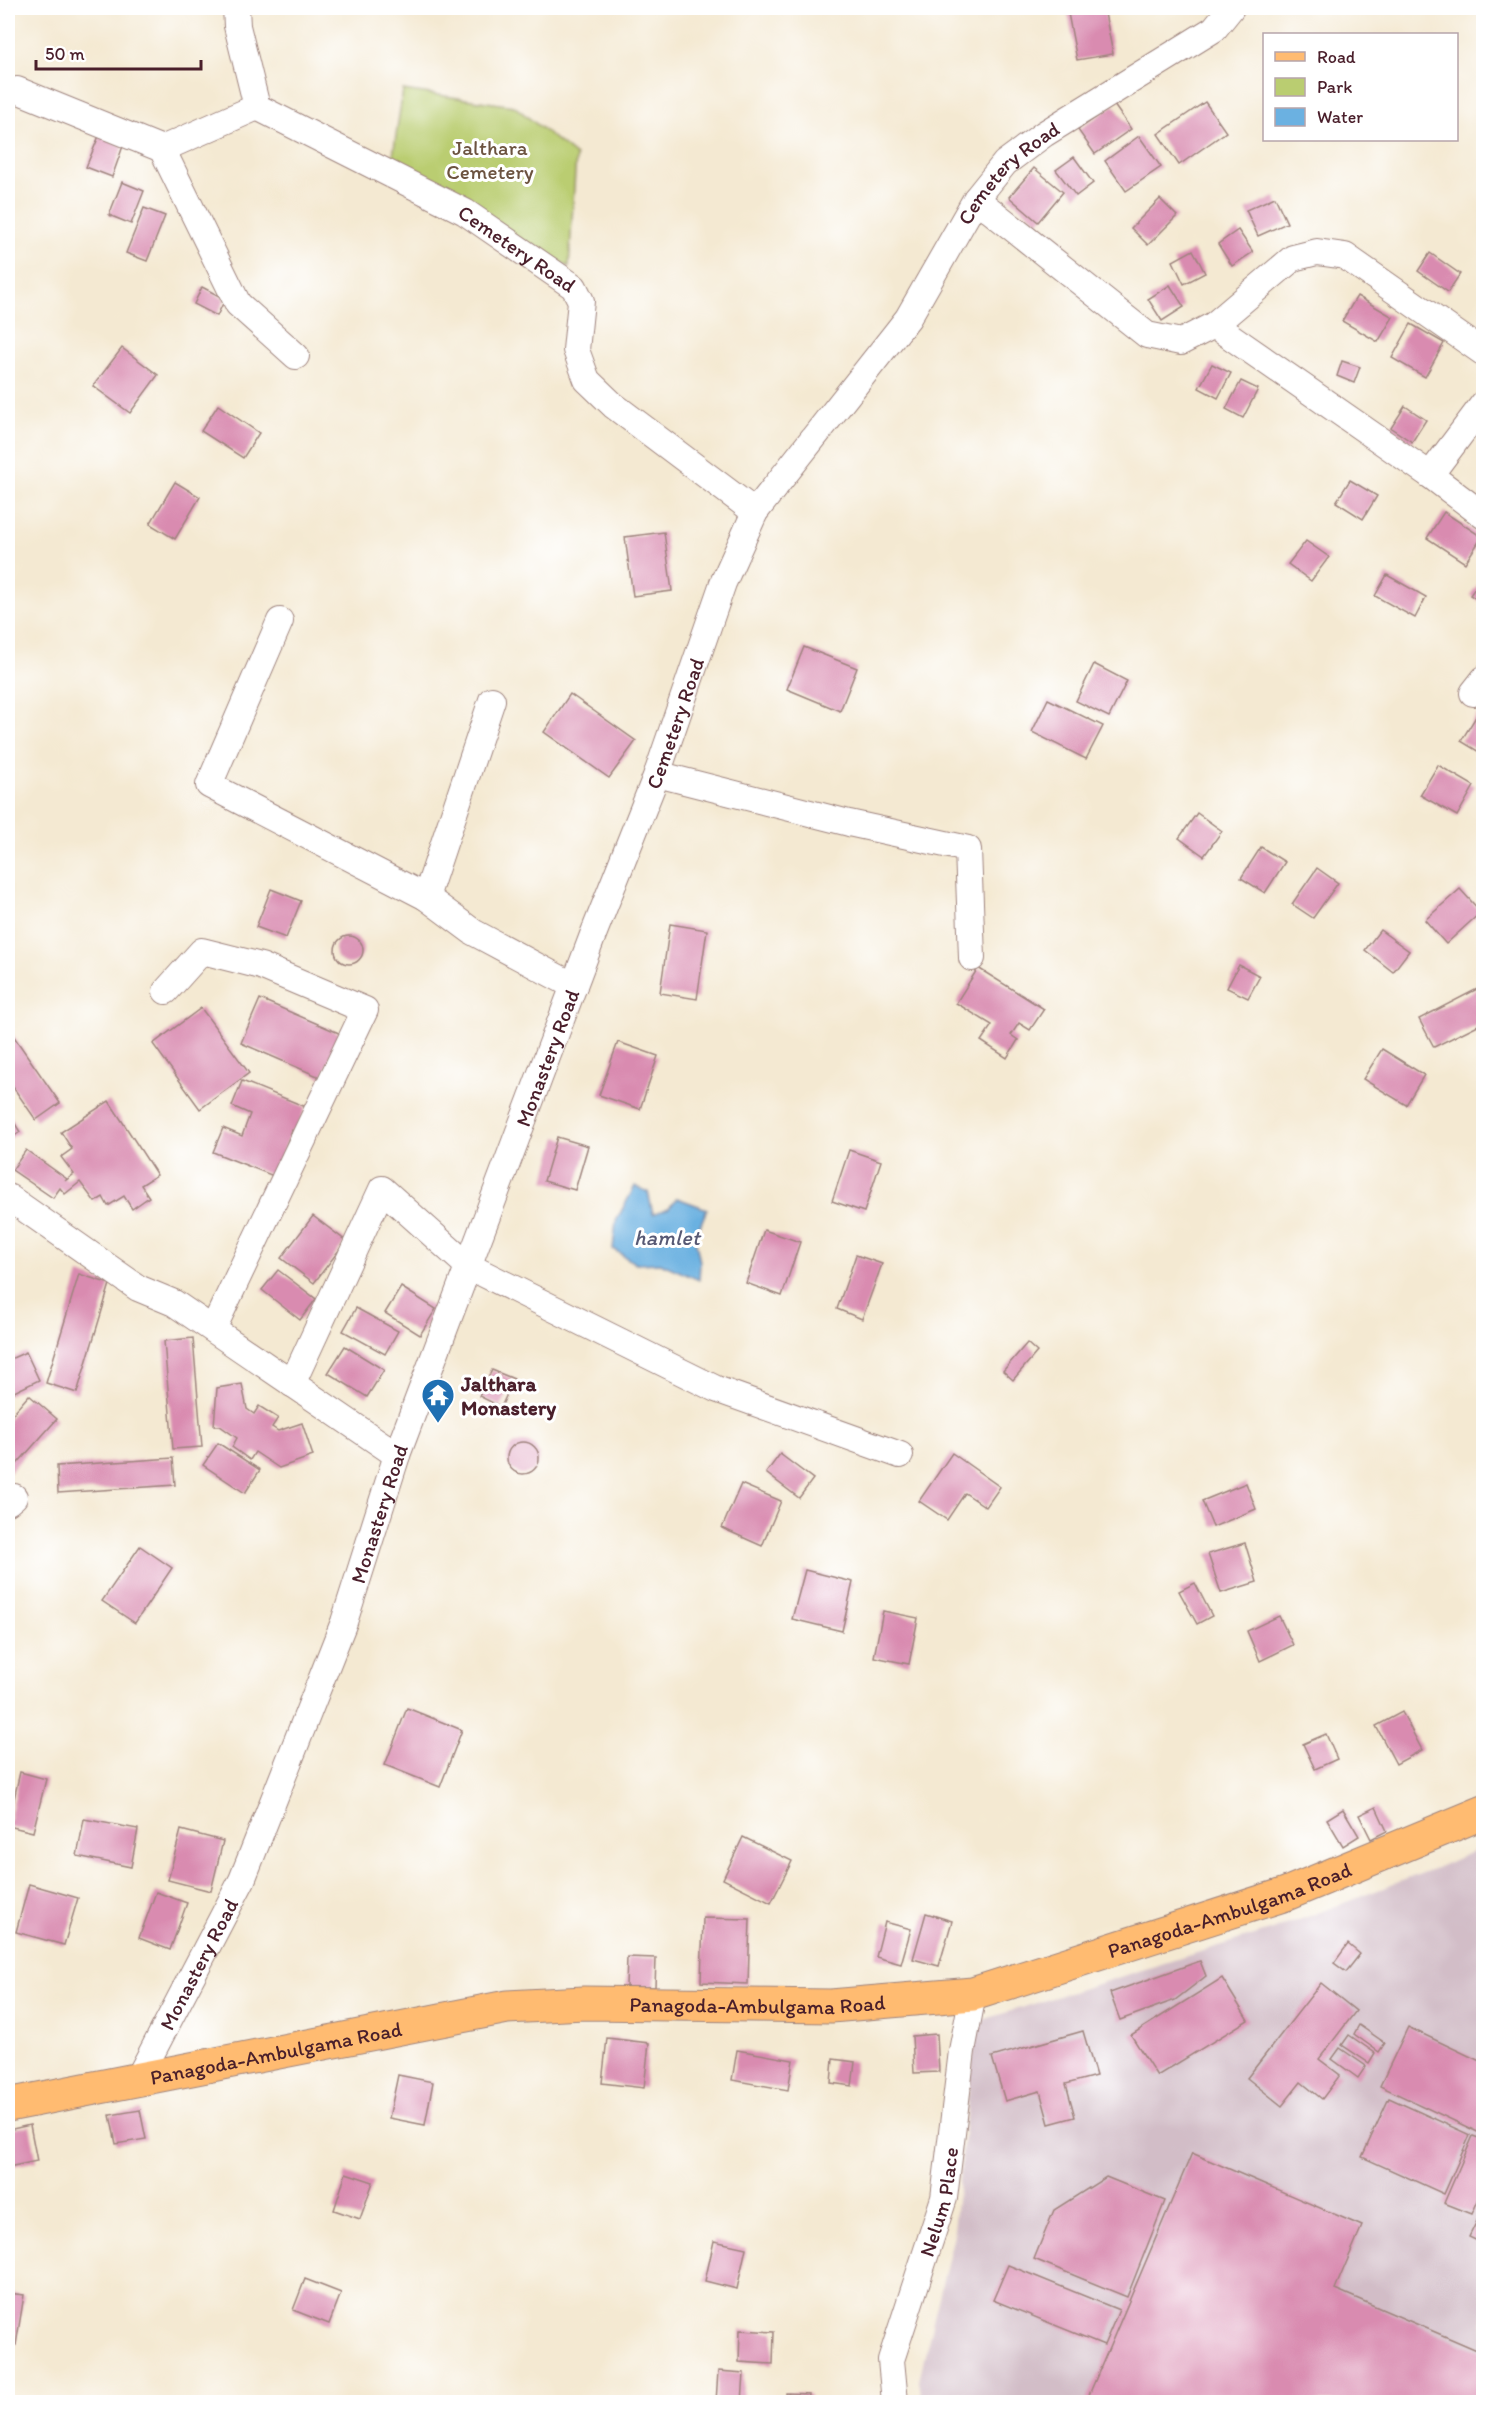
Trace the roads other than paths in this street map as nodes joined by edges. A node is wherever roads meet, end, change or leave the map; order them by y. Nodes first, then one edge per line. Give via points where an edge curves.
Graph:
1 (1231, 8) edge
2 (237, 17) edge
3 (11, 89) edge
4 (257, 107) junction
5 (162, 149) junction
6 (976, 199) junction
7 (1214, 325) junction
8 (1484, 353) edge
9 (296, 356) dead end
10 (1484, 403) edge
11 (1430, 475) junction
12 (755, 512) junction
13 (1484, 516) edge
14 (280, 621) dead end
15 (492, 700) dead end
16 (657, 774) junction
17 (426, 897) junction
18 (593, 935) joint
19 (972, 958) dead end
20 (574, 986) junction
21 (166, 991) dead end
22 (8, 1197) edge
23 (468, 1266) junction
24 (213, 1329) junction
25 (292, 1383) junction
26 (397, 1455) junction
27 (900, 1455) dead end
28 (1484, 1812) edge
29 (973, 1994) junction
30 (137, 2081) junction
31 (8, 2105) edge
32 (895, 2403) edge

1 - 6 street, Cemetery Road via 1214,29 1044,134 1005,163
2 - 4 street
3 - 5 street
4 - 5 street
4 - 12 street, Cemetery Road via 465,212 574,287 580,301 576,350 586,380 613,405
5 - 9 street via 238,304
6 - 7 street via 1147,335 1181,342
6 - 12 street, Cemetery Road via 908,318
7 - 8 street via 1293,258 1317,252 1345,256
7 - 11 street
10 - 11 street
11 - 13 street
12 - 16 street, Cemetery Road via 723,583
14 - 17 street via 209,785
15 - 17 street
16 - 18 street, Cemetery Road
16 - 19 street via 968,849
17 - 20 street via 474,932
18 - 20 street, Monastery Road
20 - 23 street, Monastery Road
21 - 24 street via 202,951 261,966 365,1010
22 - 24 street via 138,1288 174,1303
23 - 25 street via 382,1189
23 - 26 street, Monastery Road
23 - 27 street via 716,1389
24 - 25 street
25 - 26 street
26 - 30 street, Monastery Road via 344,1622 242,1880
28 - 29 main road, Panagoda-Ambulgama Road via 1286,1894
29 - 30 main road, Panagoda-Ambulgama Road via 831,2006 584,2003 507,2007
29 - 32 street, Nelum Place via 944,2198 891,2360
30 - 31 main road, Panagoda-Ambulgama Road

